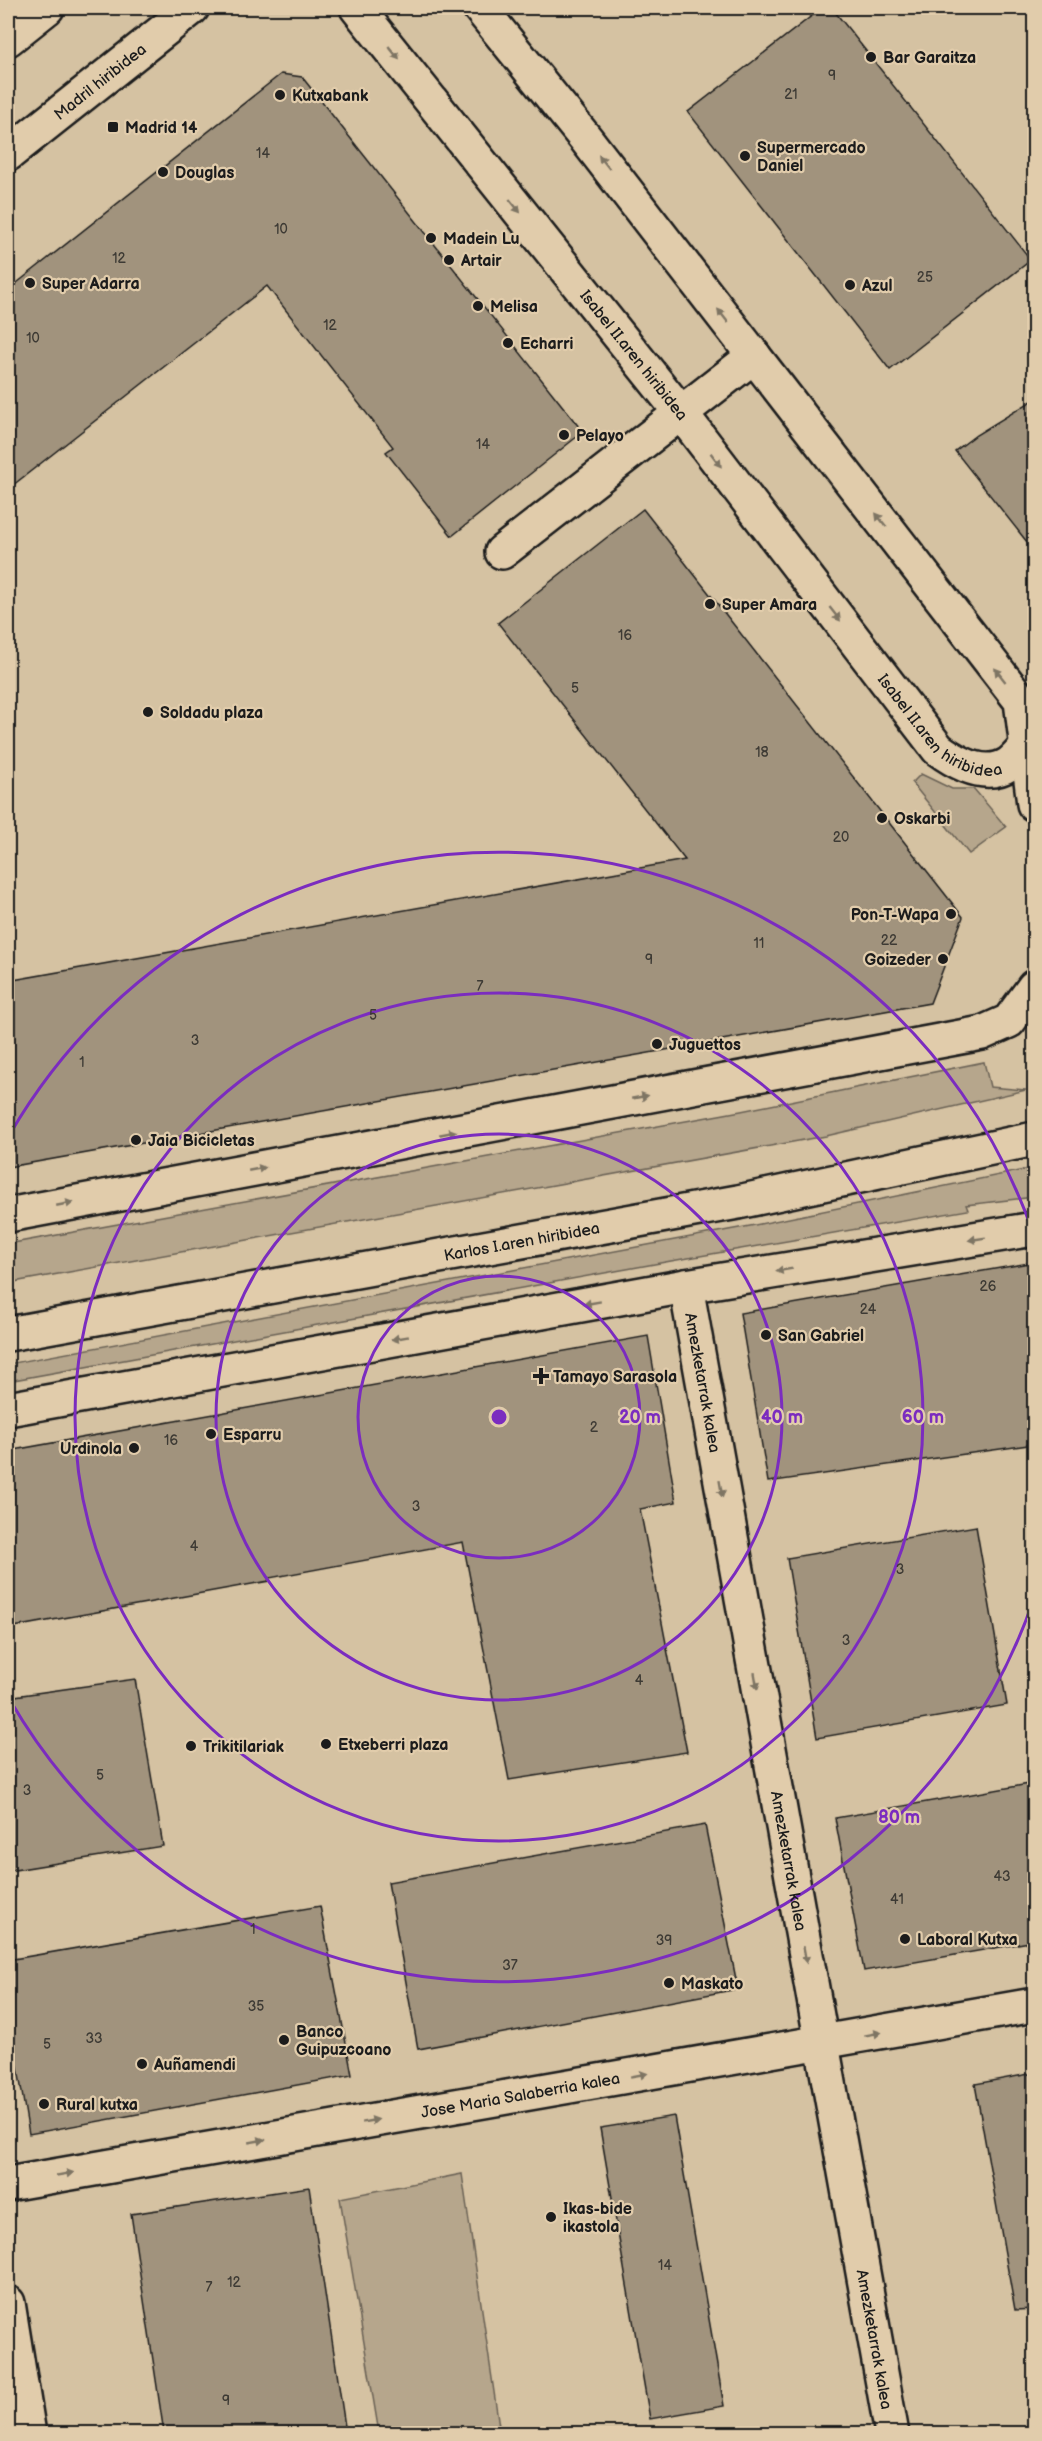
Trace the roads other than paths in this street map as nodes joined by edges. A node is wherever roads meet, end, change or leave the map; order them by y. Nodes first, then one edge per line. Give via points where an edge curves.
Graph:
1 (46, 8) edge
2 (192, 8) edge
3 (357, 8) edge
4 (480, 8) edge
5 (8, 39) edge
6 (8, 154) edge
7 (754, 356) junction
8 (681, 413) junction
9 (502, 552) dead end
10 (1026, 747) junction
11 (1035, 804) edge
12 (1035, 987) edge
13 (1035, 1138) edge
14 (8, 1215) edge
15 (1035, 1229) edge
16 (686, 1286) junction
17 (8, 1334) edge
18 (8, 1409) edge
19 (1035, 2005) edge
20 (821, 2044) junction
21 (8, 2184) edge
22 (8, 2303) edge
23 (29, 2433) edge
24 (892, 2433) edge

1 - 5 street
2 - 6 street, Madril hiribidea
3 -> 8 street, Isabel II.aren hiribidea
7 -> 4 street, Isabel II.aren hiribidea
7 - 8 street
10 -> 7 street, Isabel II.aren hiribidea via 1021,701
8 - 9 street
8 -> 10 street, Isabel II.aren hiribidea via 938,749 957,763 985,771 1008,765
10 - 11 street
14 -> 12 street via 982,1033 1009,1021
13 - 17 street, Karlos I.aren hiribidea via 726,1204
15 -> 16 street
16 -> 18 street
16 -> 20 street, Amezketarrak kalea
20 -> 19 street, Jose Maria Salaberria kalea
21 -> 20 street, Jose Maria Salaberria kalea
20 - 24 street, Amezketarrak kalea
22 - 23 street

